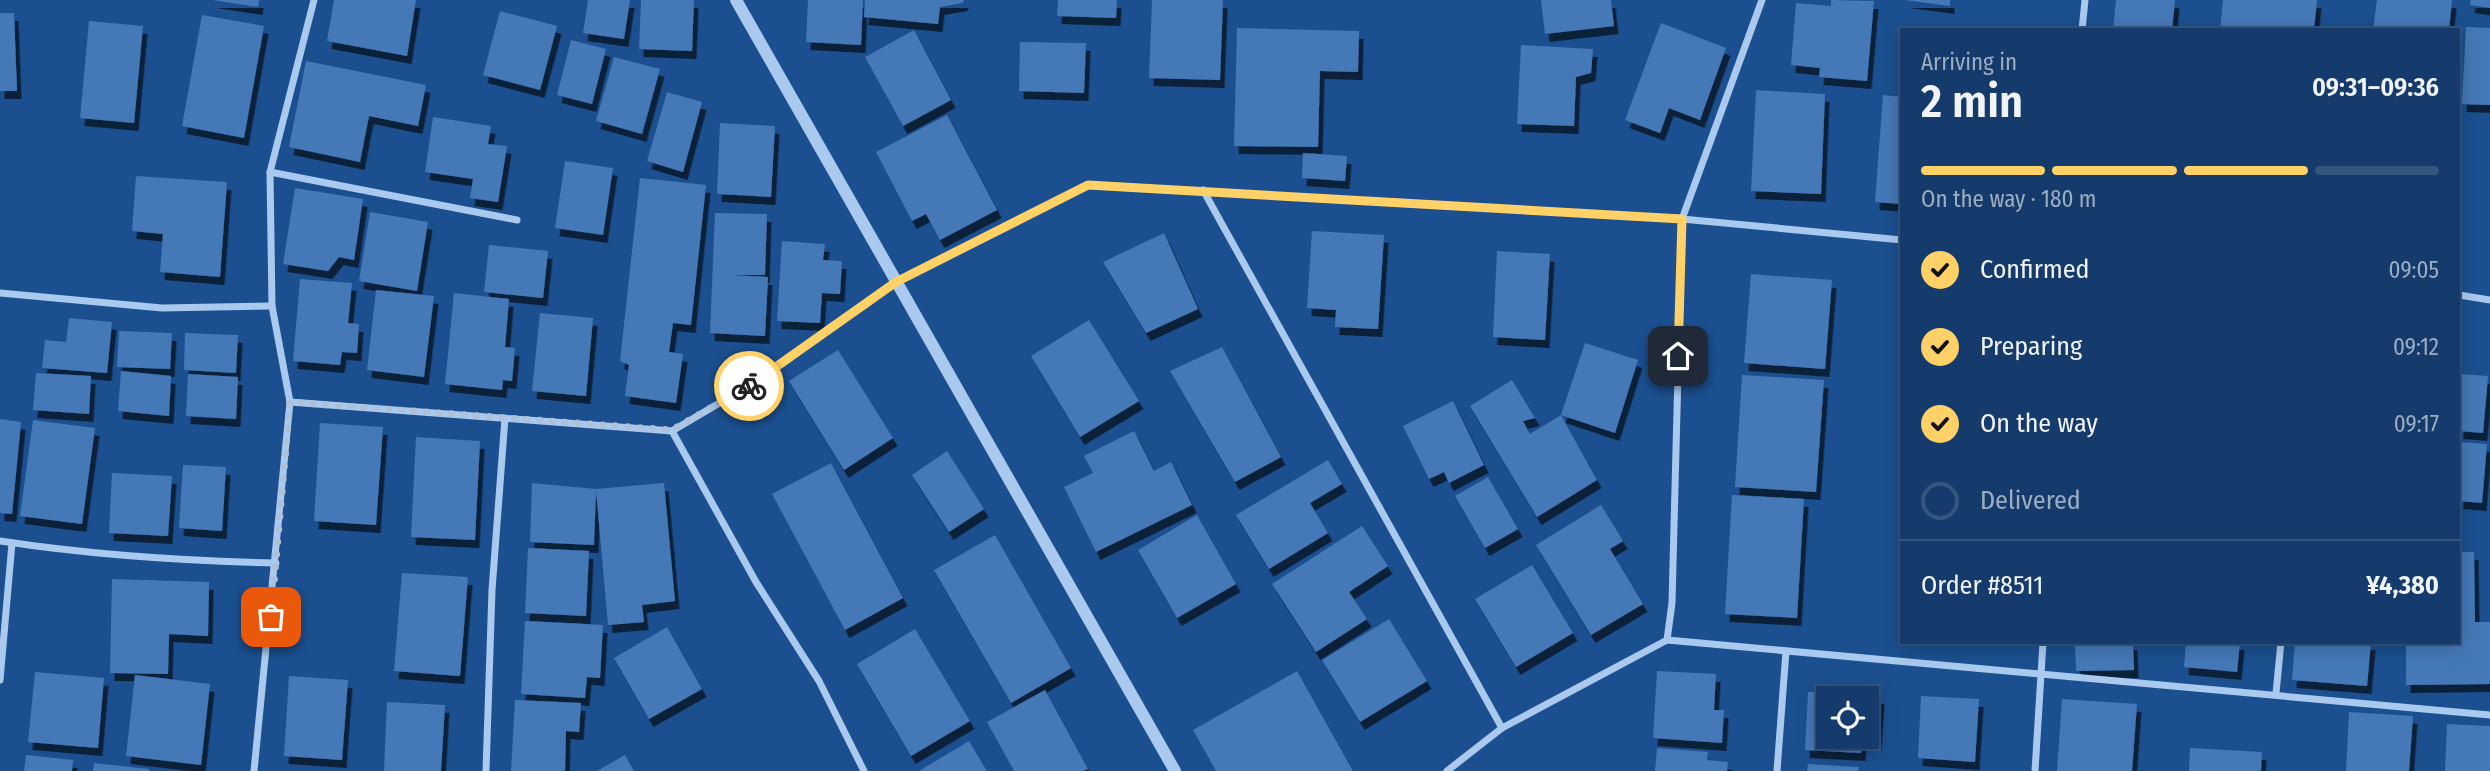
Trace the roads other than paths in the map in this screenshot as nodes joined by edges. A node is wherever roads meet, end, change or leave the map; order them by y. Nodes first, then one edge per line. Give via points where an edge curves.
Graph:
1 (314, 0) edge
2 (736, 0) edge
3 (1762, 0) edge
4 (2085, 0) edge
5 (2082, 28) edge
6 (270, 172) junction
7 (1203, 190) junction
8 (1682, 219) junction
9 (517, 220) dead end
10 (1900, 240) edge
11 (896, 282) junction
12 (0, 293) edge
13 (2460, 295) edge
14 (2490, 300) edge
15 (272, 306) junction
16 (290, 402) junction
17 (505, 418) junction
18 (672, 430) junction
19 (0, 541) edge
20 (12, 543) junction
21 (276, 563) junction
22 (1667, 640) junction
23 (2043, 644) edge
24 (2281, 644) edge
25 (1786, 651) junction
26 (2041, 672) junction
27 (0, 680) edge
28 (2276, 693) junction
29 (2490, 715) edge
30 (1502, 728) junction
31 (254, 771) edge
32 (485, 771) edge
33 (864, 771) edge
34 (1175, 771) edge
35 (1447, 771) edge
36 (1777, 771) edge
37 (2035, 771) edge

1 - 6 street
2 - 11 street
3 - 8 street
4 - 5 street
6 - 9 street
6 - 15 street
7 - 8 street
7 - 11 street via 1088,185
7 - 30 street
8 - 10 street
8 - 22 street via 1672,603
11 - 18 street via 765,376
11 - 34 street
12 - 15 street via 162,308
13 - 14 street
15 - 16 street
16 - 17 street
16 - 21 street
17 - 18 street
17 - 32 street
18 - 33 street via 756,582 819,681
19 - 20 street
20 - 21 street via 94,555
20 - 27 street
21 - 31 street
22 - 25 street
22 - 30 street
23 - 26 street
24 - 28 street
25 - 26 street
25 - 36 street
26 - 28 street
26 - 37 street
28 - 29 street
30 - 35 street

